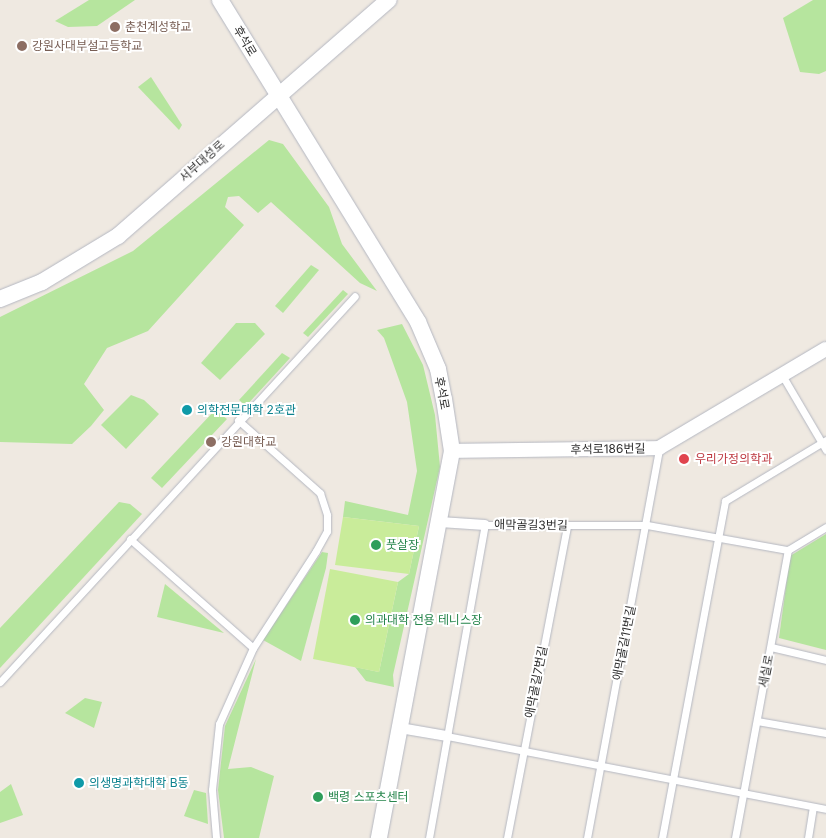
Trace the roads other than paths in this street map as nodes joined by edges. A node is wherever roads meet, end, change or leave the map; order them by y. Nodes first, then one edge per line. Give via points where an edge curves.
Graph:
1 (220, 0) edge
2 (389, 0) edge
3 (277, 94) junction
4 (355, 296) dead end
5 (0, 299) edge
6 (826, 349) edge
7 (782, 375) junction
8 (238, 420) junction
9 (824, 441) edge
10 (659, 448) junction
11 (826, 450) edge
12 (452, 451) junction
13 (440, 522) junction
14 (486, 525) junction
15 (647, 525) junction
16 (567, 526) junction
17 (826, 526) edge
18 (130, 539) junction
19 (718, 539) junction
20 (788, 550) junction
21 (771, 647) junction
22 (253, 648) junction
23 (826, 660) edge
24 (0, 682) edge
25 (757, 721) junction
26 (400, 728) junction
27 (826, 733) edge
28 (447, 736) junction
29 (523, 751) junction
30 (601, 767) junction
31 (673, 779) junction
32 (743, 792) junction
33 (813, 807) junction
34 (826, 809) edge
35 (216, 838) edge
36 (380, 838) edge
37 (429, 838) edge
38 (507, 838) edge
39 (587, 838) edge
40 (662, 838) edge
41 (735, 838) edge
42 (808, 838) edge

1 - 3 street, 후석로
2 - 3 street, 서부대성로
3 - 5 street, 서부대성로 via 118,236 42,282
3 - 12 street, 후석로 via 418,322 438,369
4 - 8 lane via 247,415
6 - 7 street, 후석로186번길
7 - 9 lane
7 - 10 street, 후석로186번길
8 - 18 lane
8 - 22 lane via 320,493 328,515 327,531 316,551
9 - 11 lane
9 - 19 lane via 725,501
10 - 12 street, 후석로186번길
10 - 15 lane, 애막골길11번길
12 - 13 street, 후석로
13 - 14 street
13 - 26 street, 후석로
14 - 16 lane, 애막골길3번길
14 - 28 lane, 애막골길3번길
15 - 16 lane, 애막골길3번길
15 - 19 lane, 애막골길3번길
15 - 30 lane, 애막골길11번길
16 - 29 lane, 애막골길7번길
17 - 20 lane
18 - 22 lane
18 - 24 lane
19 - 20 lane, 애막골길3번길
19 - 31 lane
20 - 21 lane, 세실로
21 - 23 lane
21 - 25 lane, 세실로
22 - 35 lane via 219,724 212,790
25 - 27 lane
25 - 32 lane, 세실로
26 - 28 street
26 - 36 street, 후석로
28 - 29 lane
28 - 37 lane, 애막골길3번길
29 - 30 lane
29 - 38 lane, 애막골길7번길
30 - 31 lane
30 - 39 lane, 애막골길11번길
31 - 32 lane
31 - 40 lane
32 - 33 lane
32 - 41 lane, 세실로
33 - 34 lane
33 - 42 lane

